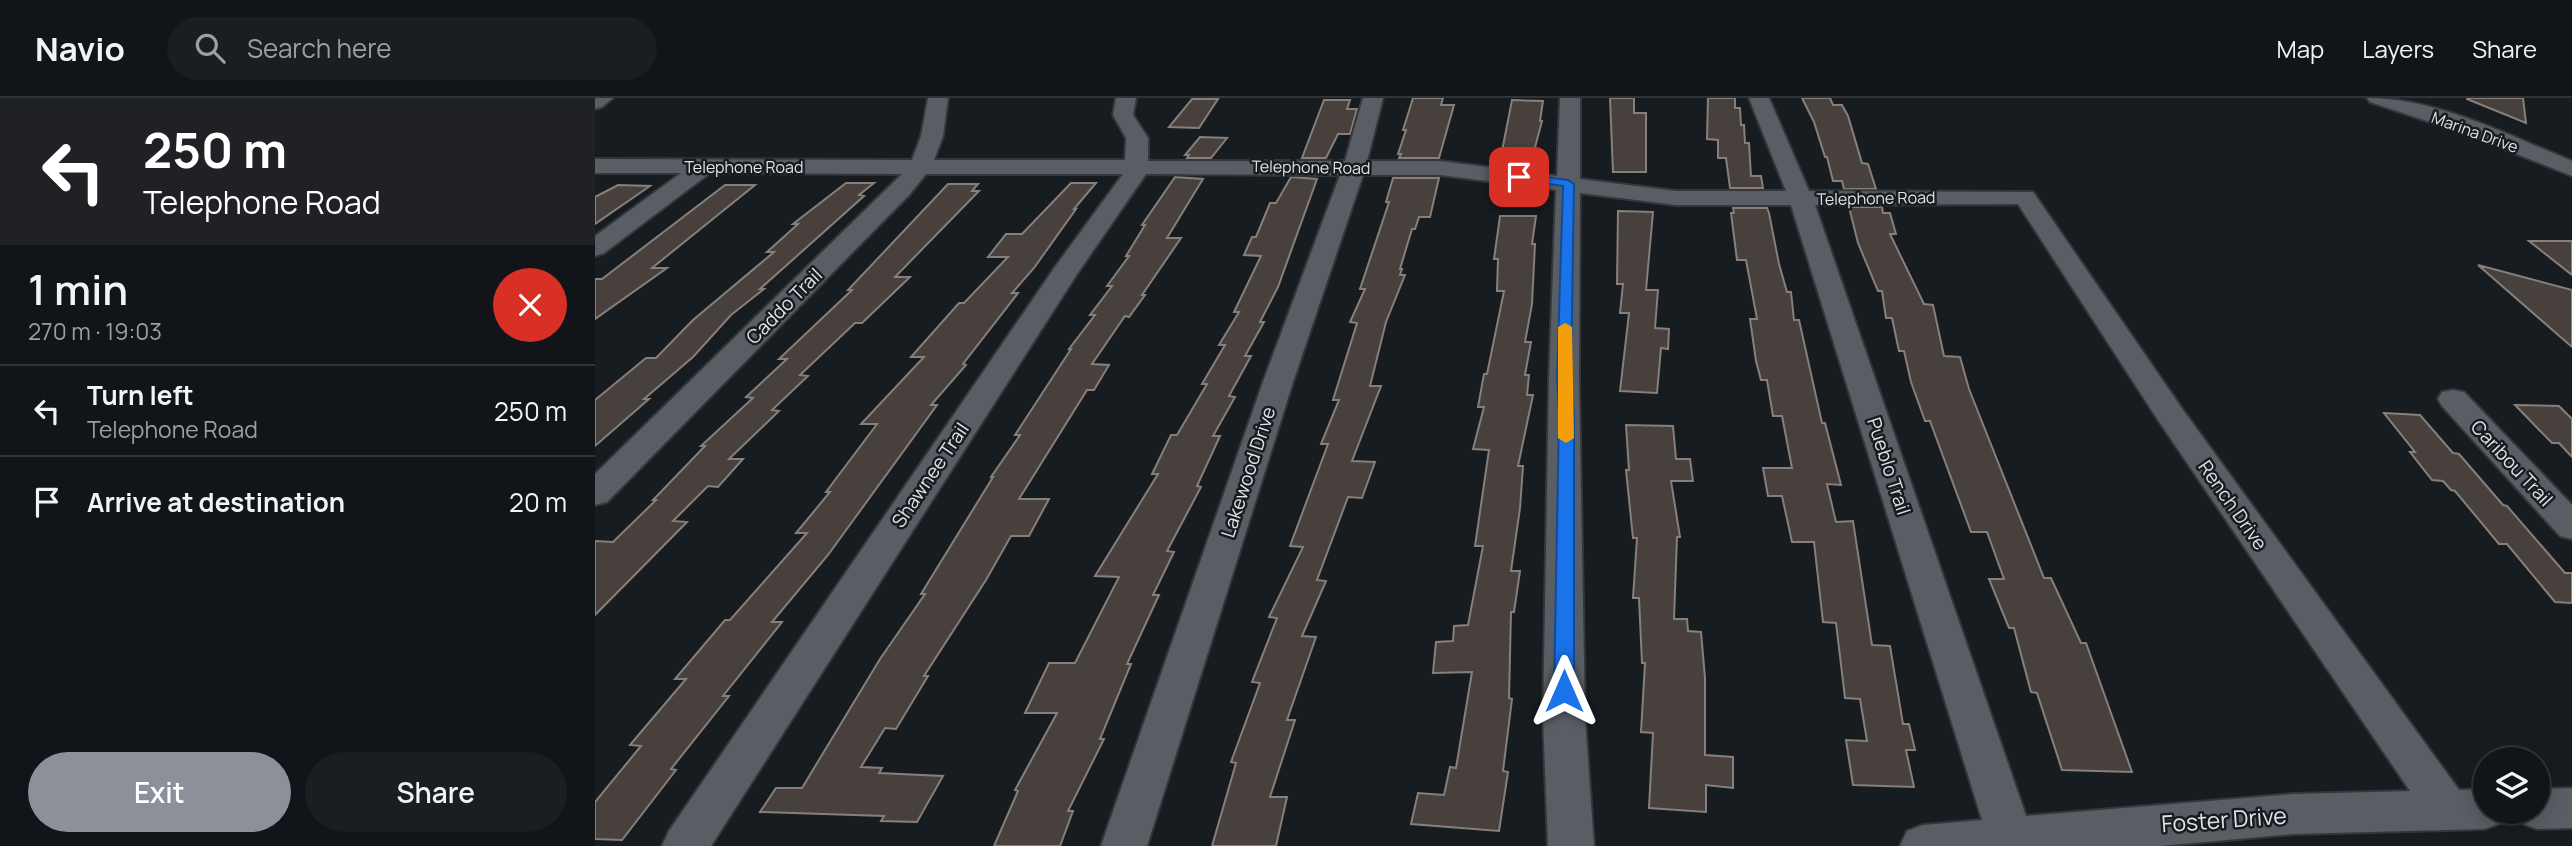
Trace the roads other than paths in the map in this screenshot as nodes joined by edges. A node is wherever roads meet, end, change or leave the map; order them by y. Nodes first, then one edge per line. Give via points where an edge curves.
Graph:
1 (603, 98) edge
2 (938, 98) edge
3 (1126, 98) edge
4 (1373, 98) edge
5 (1570, 98) edge
6 (1759, 98) edge
7 (2377, 98) edge
8 (595, 103) edge
9 (595, 166) edge
10 (704, 167) junction
11 (919, 167) junction
12 (1137, 167) junction
13 (1354, 168) junction
14 (2572, 169) edge
15 (1568, 184) junction
16 (2025, 197) joint
17 (1801, 199) junction
18 (595, 248) edge
19 (2452, 399) dead end
20 (595, 495) edge
21 (2572, 527) edge
22 (2466, 810) edge
23 (2144, 836) edge
24 (2010, 837) junction
25 (685, 846) edge
26 (1124, 846) edge
27 (1571, 846) edge
28 (1923, 846) edge

1 - 8 street
2 - 11 street, Caddo Trail via 929,150
3 - 12 street via 1123,116 1137,138
4 - 13 street, Lakewood Drive
5 - 15 street
6 - 17 street, Pueblo Trail
7 - 14 street, Marina Drive via 2474,129
9 - 10 street, Telephone Road
10 - 11 street, Telephone Road
10 - 18 street
11 - 12 street, Telephone Road
11 - 20 street, Caddo Trail
12 - 13 street, Telephone Road
12 - 25 street, Shawnee Trail
13 - 15 street, Telephone Road via 1440,168
13 - 26 street, Lakewood Drive
15 - 17 street, Telephone Road via 1676,198
15 - 27 street via 1564,718
16 - 17 street, Telephone Road
16 - 22 street, Rench Drive via 2172,417
17 - 24 street, Pueblo Trail
19 - 21 street, Caribou Trail
22 - 23 street, Foster Drive via 2293,814
23 - 24 street, Foster Drive
24 - 28 street, Foster Drive

